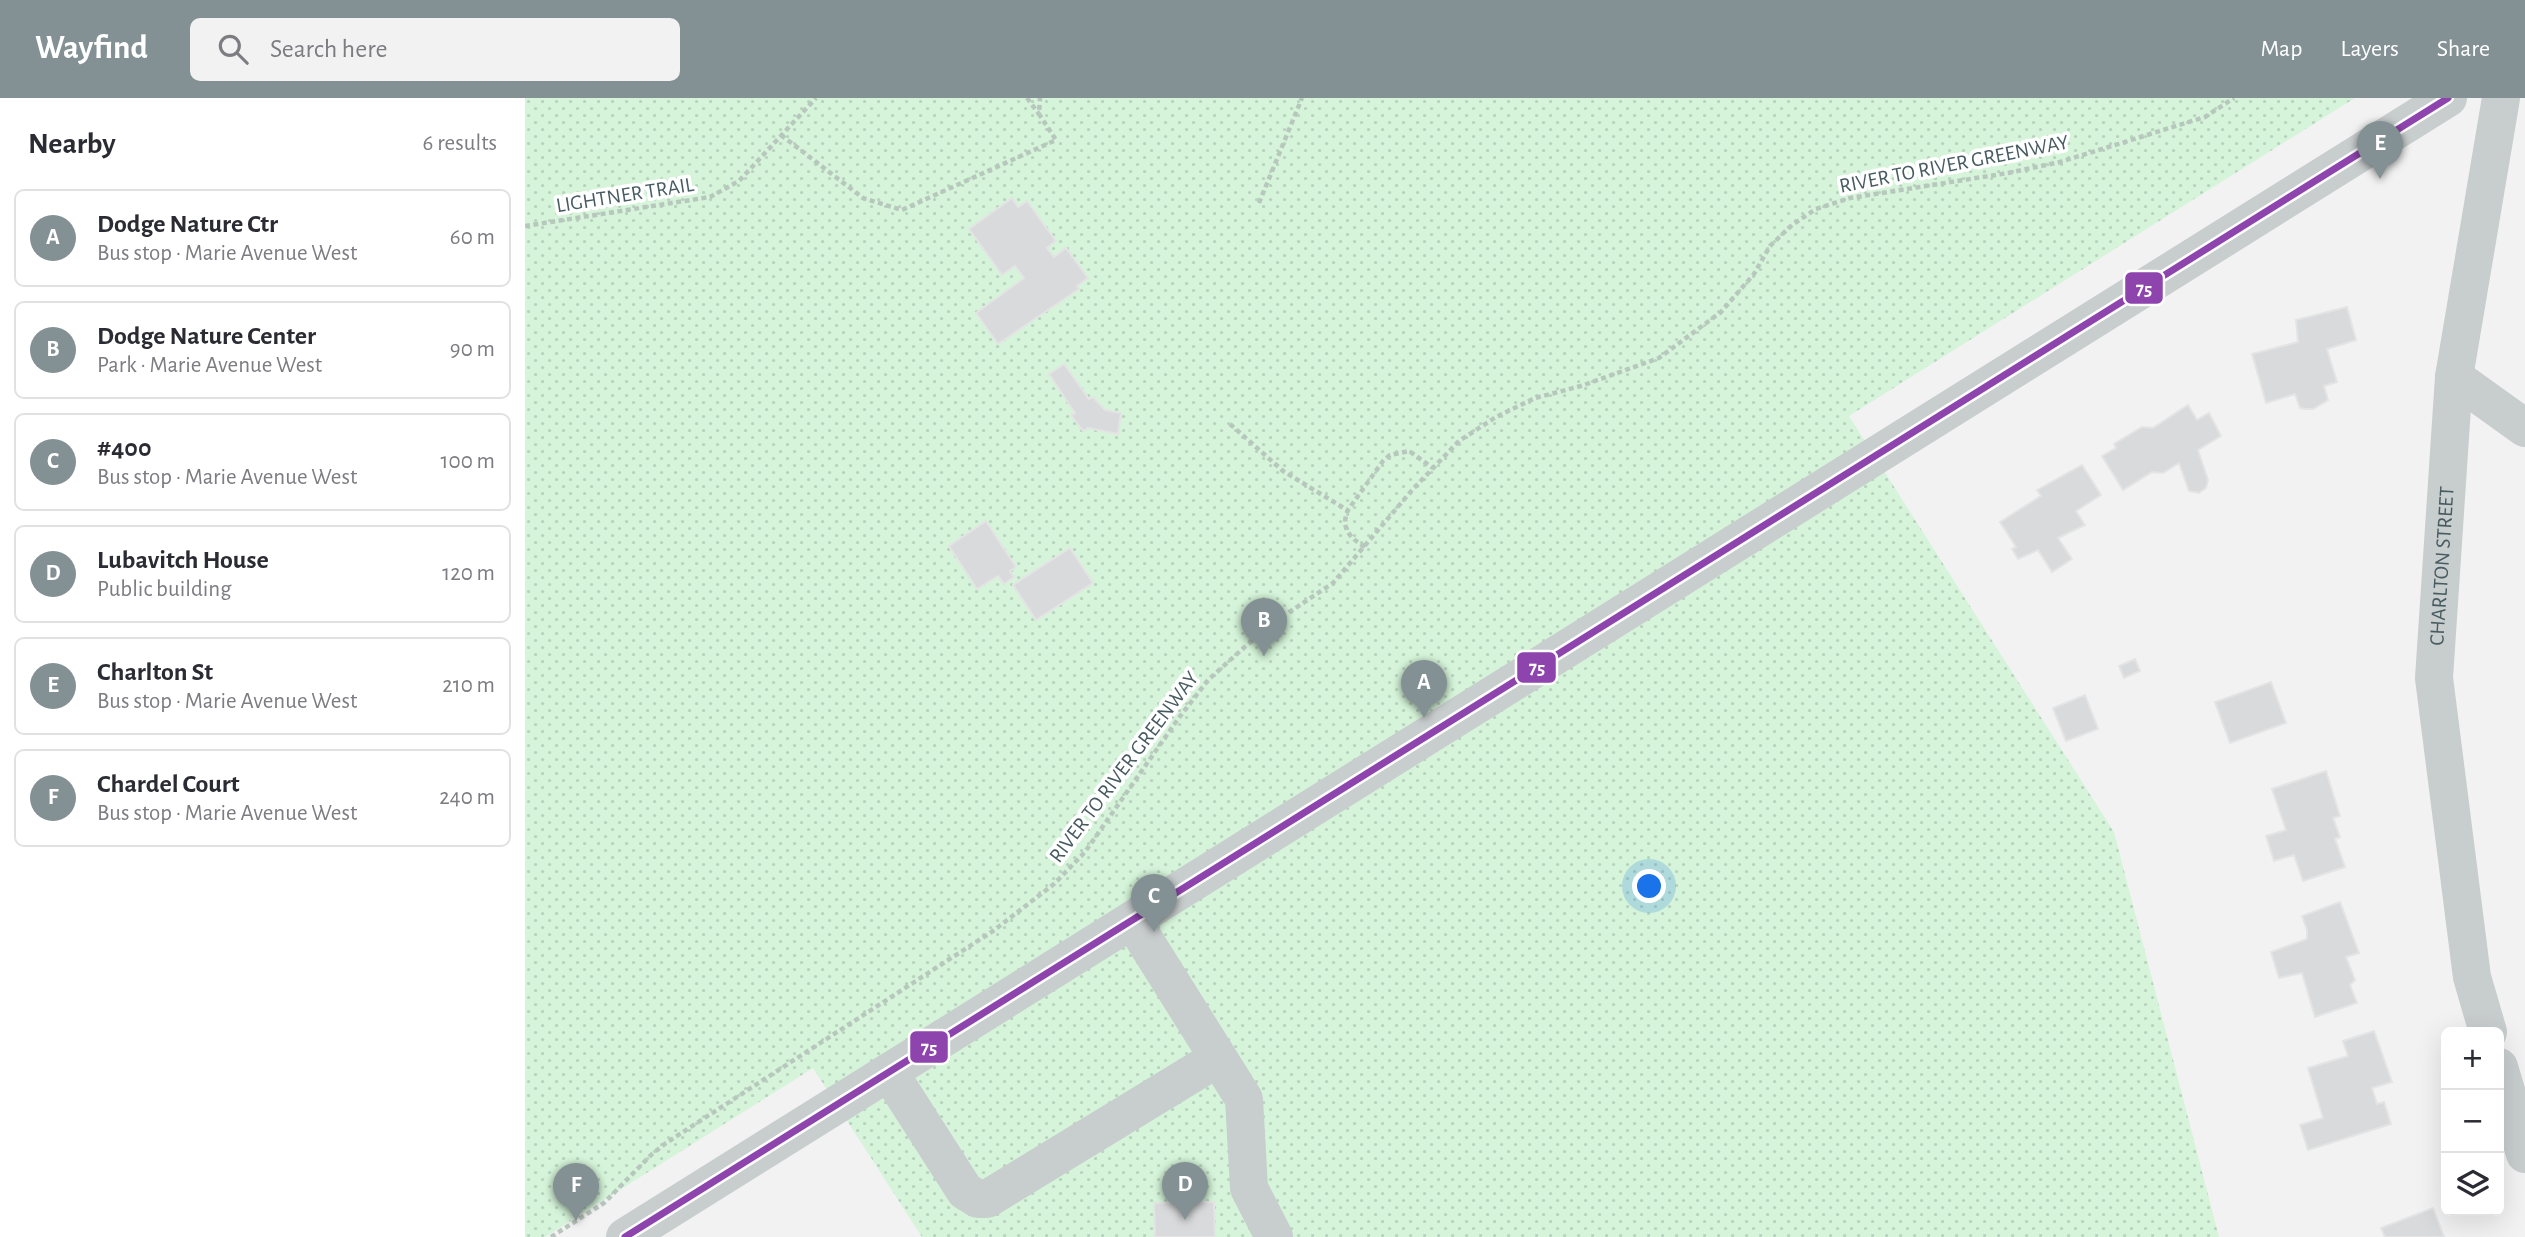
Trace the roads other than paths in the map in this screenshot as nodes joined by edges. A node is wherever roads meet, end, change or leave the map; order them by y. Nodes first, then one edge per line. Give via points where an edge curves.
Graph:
1 (2448, 98) edge
2 (2501, 98) edge
3 (2454, 377) junction
4 (2525, 428) edge
5 (1132, 920) junction
6 (2487, 1027) edge
7 (1219, 1058) junction
8 (889, 1072) junction
9 (2504, 1084) edge
10 (2525, 1154) edge
11 (625, 1237) edge
12 (1274, 1237) edge

1 - 5 street
2 - 3 street, CHARLTON STREET
3 - 4 street
3 - 6 street, CHARLTON STREET via 2434,678 2472,977
5 - 7 street
5 - 8 street
7 - 8 street via 987,1199 965,1191
7 - 12 street via 1244,1099 1249,1188
8 - 11 street
9 - 10 street

